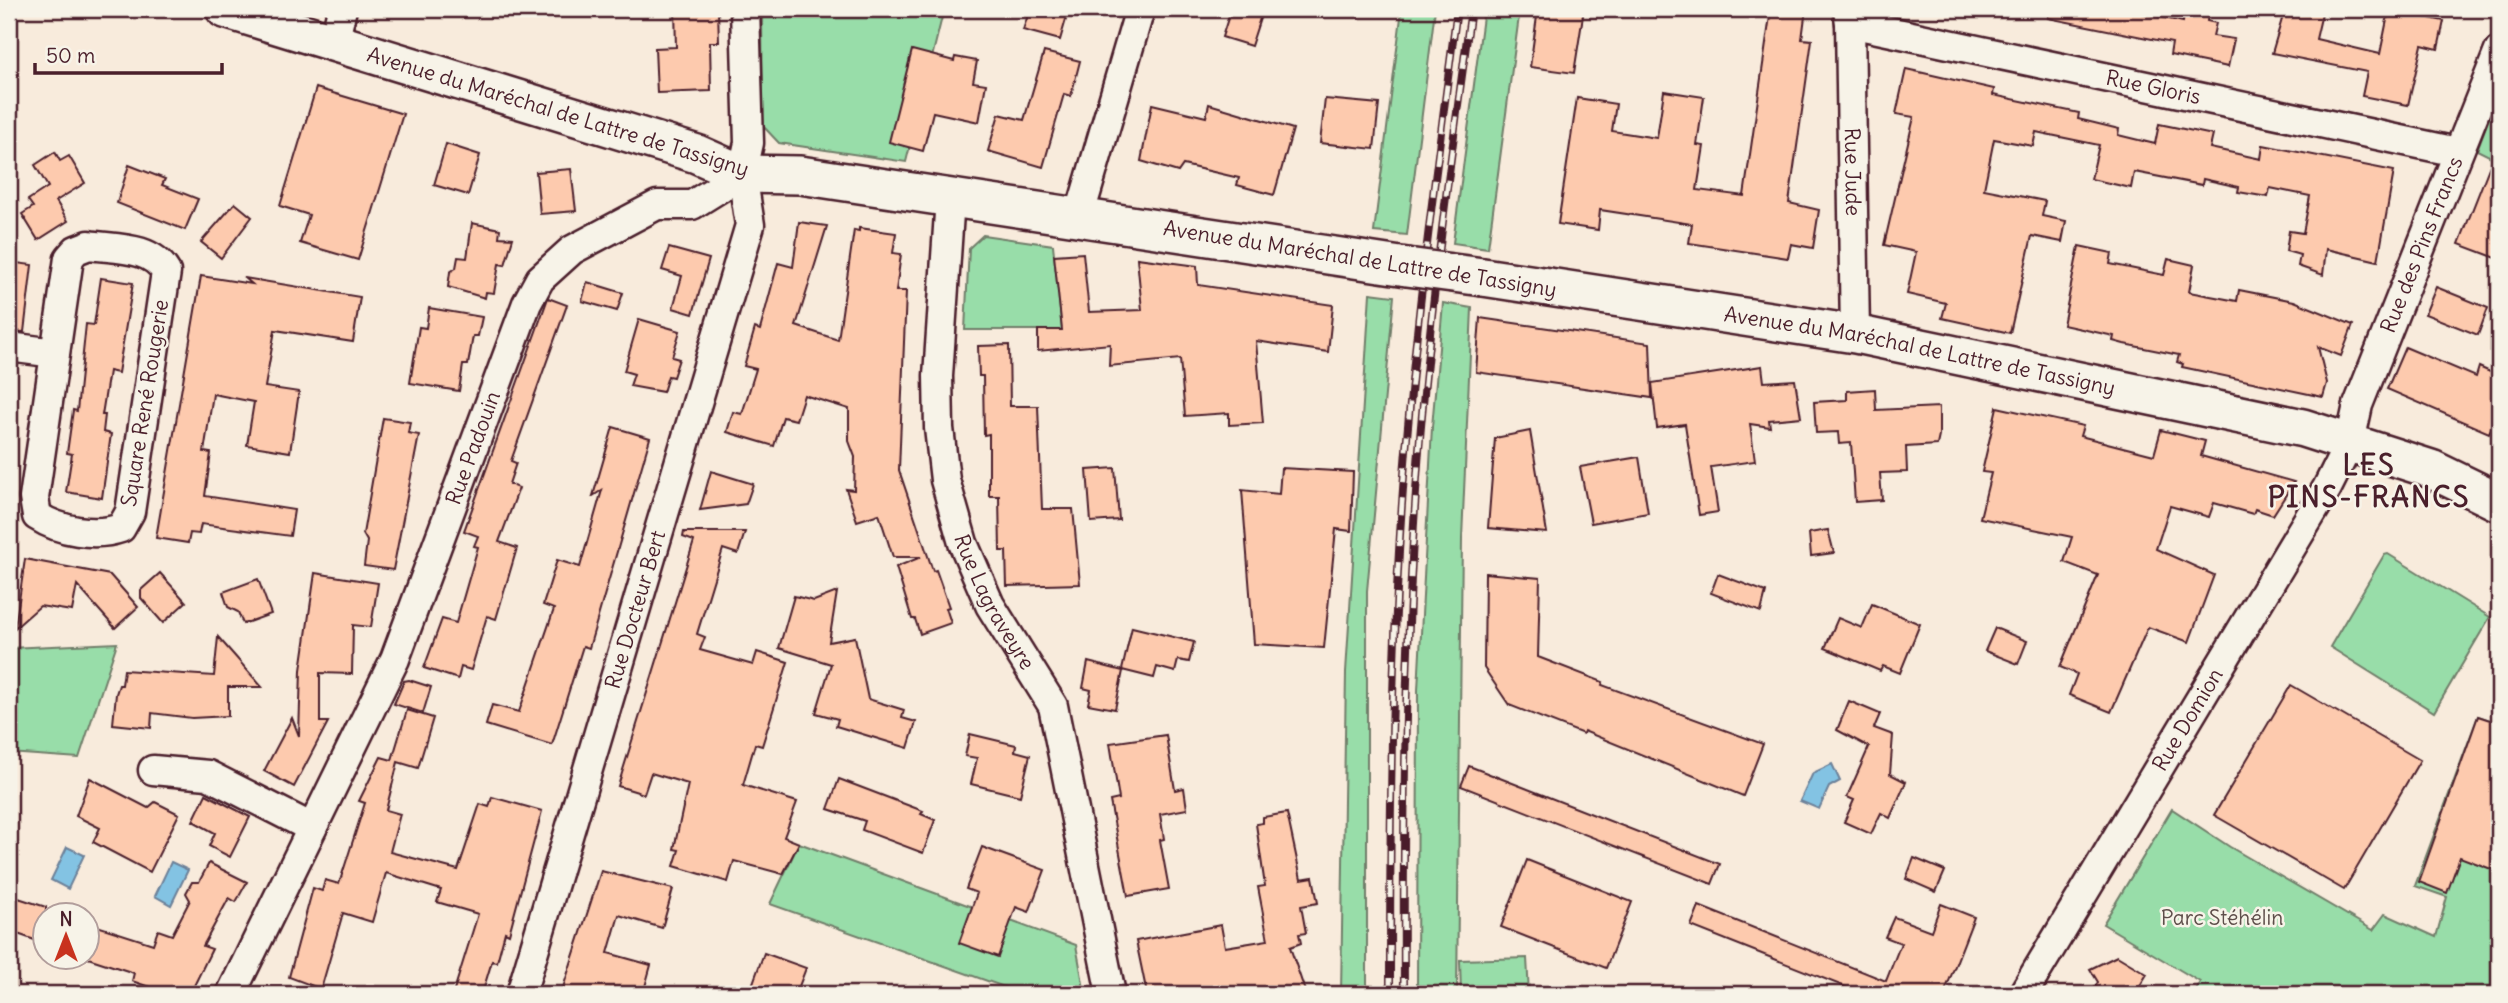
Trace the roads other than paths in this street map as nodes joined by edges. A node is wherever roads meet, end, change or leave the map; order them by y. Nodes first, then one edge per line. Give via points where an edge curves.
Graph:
1 (225, 9) edge
2 (745, 9) edge
3 (1140, 9) edge
4 (1849, 16) edge
5 (338, 26) edge
6 (2499, 51) edge
7 (2457, 152) junction
8 (742, 174) junction
9 (950, 198) junction
10 (1079, 217) junction
11 (1855, 334) junction
12 (9, 347) edge
13 (55, 353) junction
14 (2350, 442) junction
15 (2499, 502) edge
16 (153, 770) dead end
17 (313, 828) junction
18 (231, 994) edge
19 (521, 994) edge
20 (1111, 994) edge
21 (2023, 994) edge

1 - 5 main road, Avenue du Maréchal de Lattre de Tassigny
2 - 8 street via 749,143
3 - 10 street
4 - 7 street, Rue Gloris
4 - 11 street, Rue Jude
5 - 8 main road, Avenue du Maréchal de Lattre de Tassigny
6 - 7 street, Rue des Pins Francs
7 - 14 street, Rue des Pins Francs via 2358,405
8 - 9 main road, Avenue du Maréchal de Lattre de Tassigny via 800,175
8 - 17 street, Rue Padouin via 692,205 657,205 572,250 540,279 527,303 395,659
8 - 19 street, Rue Docteur Bert via 750,225
9 - 10 main road, Avenue du Maréchal de Lattre de Tassigny
9 - 20 street, Rue Lagraveyre via 938,376 944,480 963,543 990,605 1053,706
10 - 11 main road, Avenue du Maréchal de Lattre de Tassigny, bridge
11 - 14 main road, Avenue du Maréchal de Lattre de Tassigny via 2303,428
12 - 13 street
13 - 13 street, Square René Rougerie via 69,258 76,250 89,246 146,253 160,261 166,272 130,512 121,528 104,533 52,526 37,516 34,498
14 - 15 main road, Avenue du Maréchal de Lattre de Tassigny via 2431,469
14 - 21 street, Rue Domion via 2327,488
16 - 17 street via 208,775
17 - 18 street, Rue Padouin

